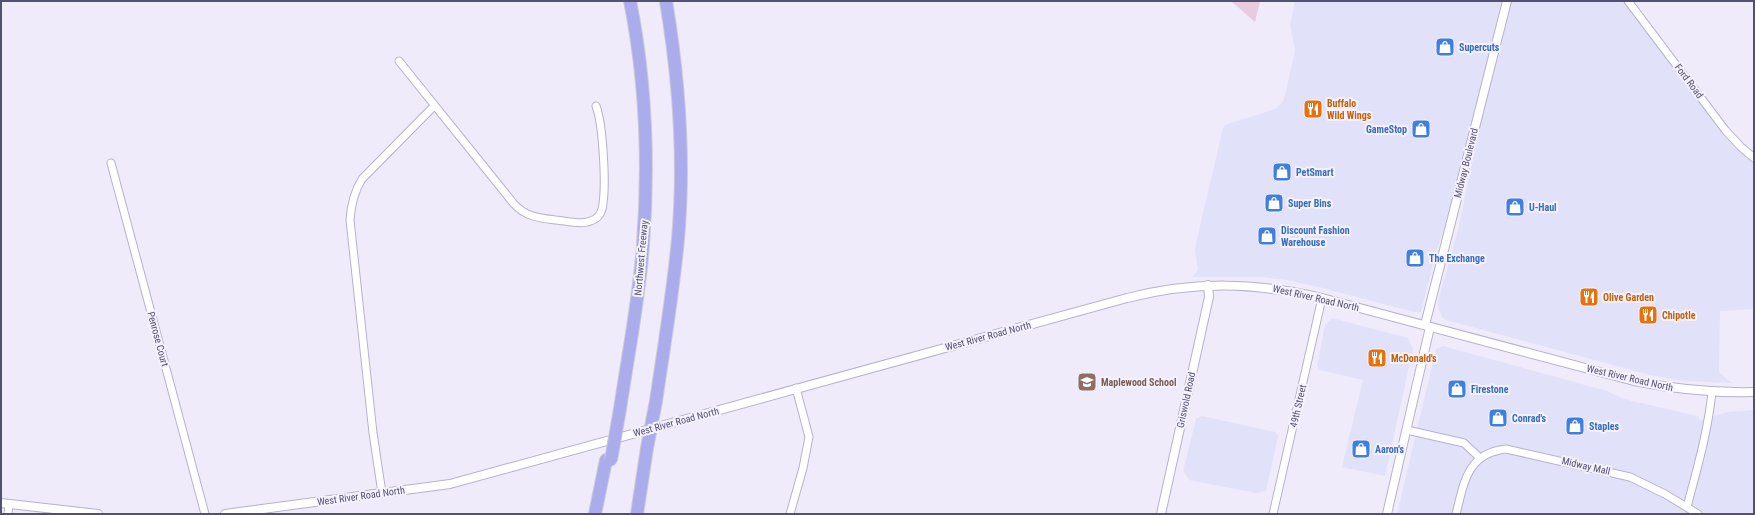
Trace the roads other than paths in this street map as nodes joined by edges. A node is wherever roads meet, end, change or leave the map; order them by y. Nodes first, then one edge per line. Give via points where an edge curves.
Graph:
1 (630, 1) edge
2 (666, 1) edge
3 (1507, 1) edge
4 (1628, 1) edge
5 (400, 61) dead end
6 (434, 106) junction
7 (596, 106) dead end
8 (1754, 158) edge
9 (111, 163) dead end
10 (1208, 285) junction
11 (1322, 298) junction
12 (1427, 326) junction
13 (796, 388) junction
14 (1712, 392) junction
15 (1754, 392) edge
16 (1407, 430) junction
17 (1480, 458) junction
18 (609, 460) junction
19 (382, 493) junction
20 (5, 503) edge
21 (1687, 507) junction
22 (261, 512) edge
23 (8, 514) edge
24 (98, 514) edge
25 (205, 514) edge
26 (225, 514) edge
27 (595, 514) edge
28 (602, 514) edge
29 (639, 514) edge
30 (790, 514) edge
31 (1161, 514) edge
32 (1273, 514) edge
33 (1387, 514) edge
34 (1456, 514) edge
35 (1698, 514) edge

1 - 18 highway, Northwest Freeway via 640,64 646,165 643,246 628,359
2 - 29 highway, bridge via 677,90 681,194 673,287
3 - 12 street, Midway Boulevard
4 - 8 street, Ford Road via 1726,131
5 - 6 street
6 - 7 street via 523,213 540,218 581,223 595,219 603,204 602,137
6 - 19 street via 362,179 356,188 350,209 372,426
9 - 25 street, Penrose Court
10 - 11 street, West River Road North via 1258,286
10 - 13 street, West River Road North via 1127,298
10 - 31 street, Griswold Road via 1209,297
11 - 12 street, West River Road North
11 - 32 street, 49th Street
12 - 14 street, West River Road North via 1634,381 1669,388
12 - 16 street, Midway Boulevard
13 - 19 street, West River Road North via 450,484
13 - 30 street via 809,437
14 - 15 street, West River Road North
14 - 21 street via 1711,411
16 - 17 street via 1464,443
16 - 33 street, Midway Boulevard
17 - 21 street, Midway Mall via 1499,450 1510,450 1615,473 1644,483
17 - 34 street, Midway Mall via 1468,473
18 - 27 highway
18 - 28 highway
19 - 22 street, West River Road North
20 - 23 street
20 - 24 street
21 - 35 street, Midway Mall
22 - 26 street, West River Road North

